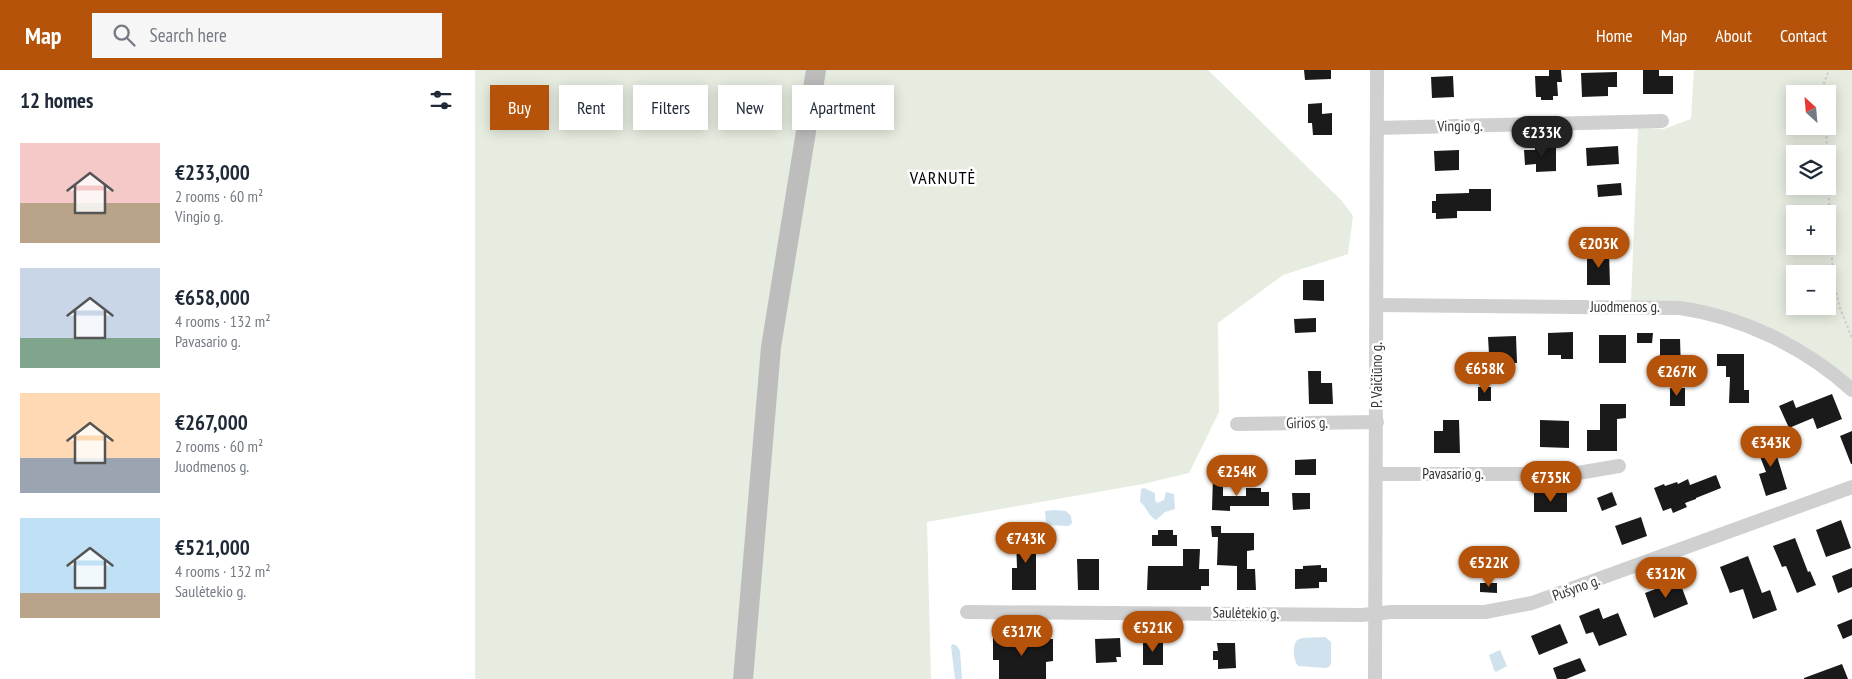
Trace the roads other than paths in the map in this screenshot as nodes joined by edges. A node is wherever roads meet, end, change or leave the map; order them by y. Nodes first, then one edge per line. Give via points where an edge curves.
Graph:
1 (816, 70) edge
2 (1377, 70) edge
3 (1662, 121) dead end
4 (1377, 128) junction
5 (1377, 305) junction
6 (1852, 390) edge
7 (1377, 422) junction
8 (1237, 424) dead end
9 (1619, 466) dead end
10 (1377, 474) junction
11 (1852, 487) edge
12 (967, 612) dead end
13 (1376, 614) junction
14 (743, 679) edge
15 (1375, 679) edge

1 - 14 main road via 771,347
2 - 4 street, P. Vaičiūno g.
3 - 4 street, Vingio g.
4 - 5 street, P. Vaičiūno g.
5 - 6 street, Juodmenos g. via 1680,308 1705,311 1789,346 1836,375
5 - 7 street, P. Vaičiūno g.
7 - 8 street, Girios g.
7 - 10 street, P. Vaičiūno g.
9 - 10 street, Pavasario g. via 1571,474
10 - 13 street, P. Vaičiūno g.
11 - 13 street, Pušyno g. via 1532,603 1485,612
12 - 13 street, Saulėtekio g.
13 - 15 street, P. Vaičiūno g.

